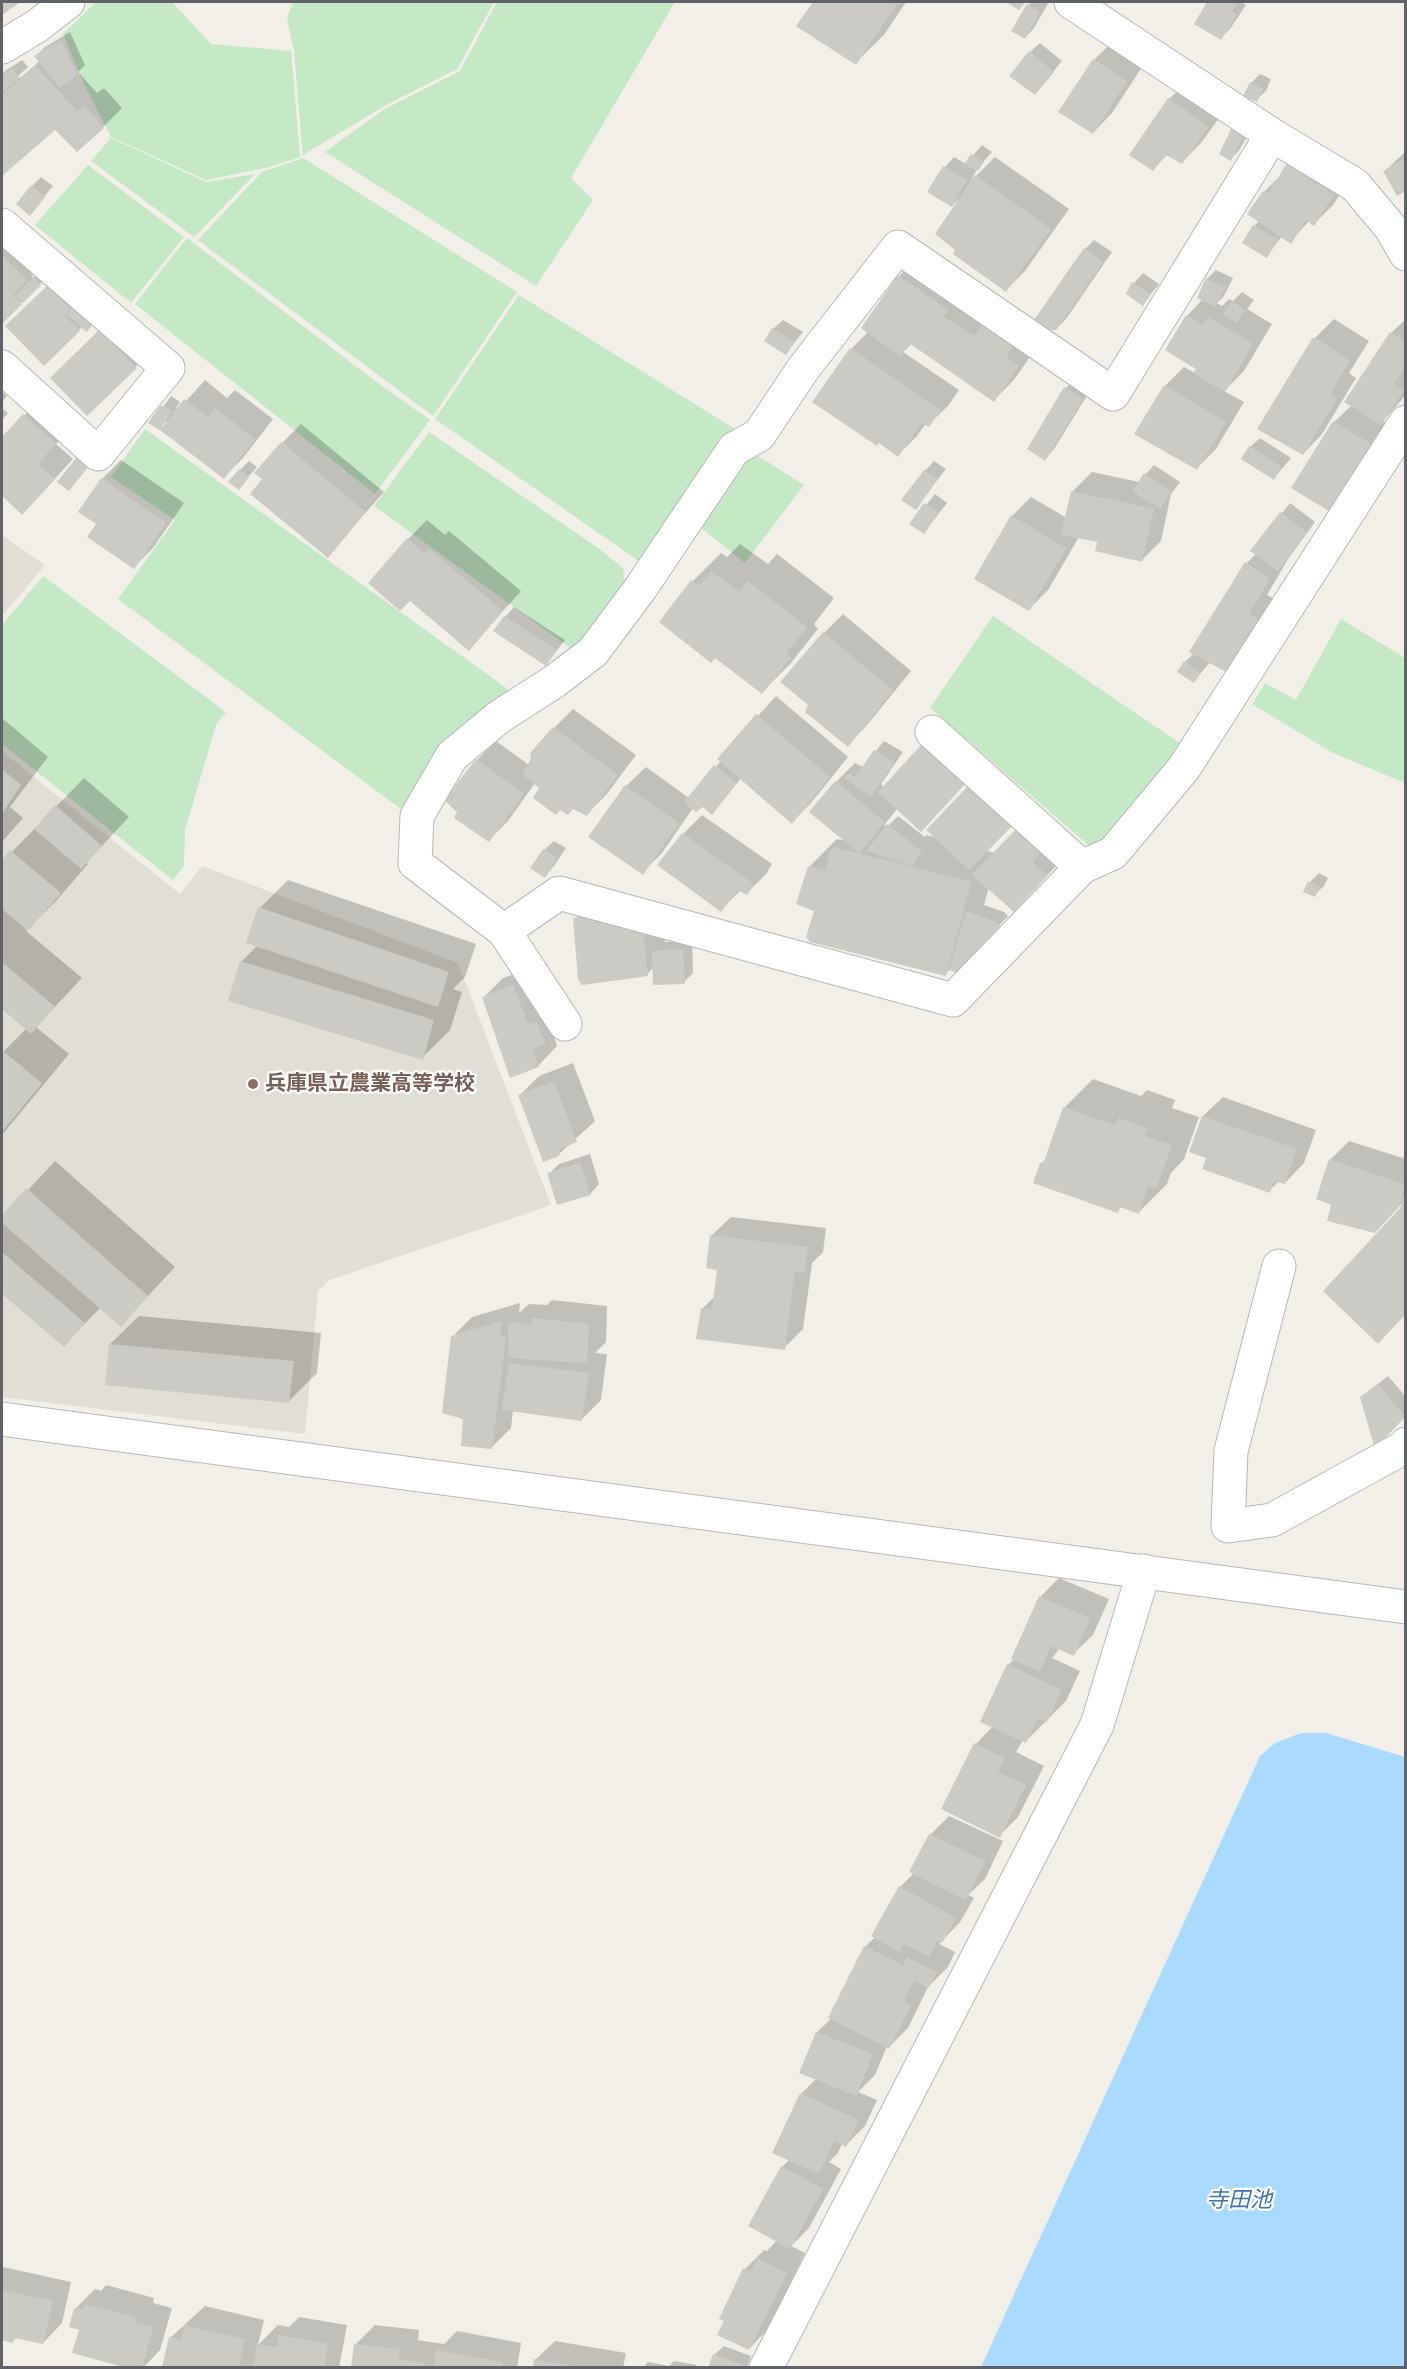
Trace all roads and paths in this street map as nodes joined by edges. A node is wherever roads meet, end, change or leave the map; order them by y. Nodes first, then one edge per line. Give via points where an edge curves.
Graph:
1 (68, 2) edge
2 (1071, 2) edge
3 (2, 47) edge
4 (1272, 135) junction
5 (2, 225) edge
6 (1406, 254) edge
7 (2, 367) edge
8 (1406, 422) edge
9 (932, 732) dead end
10 (1082, 867) junction
11 (504, 932) junction
12 (565, 1024) dead end
13 (1279, 1266) dead end
14 (2, 1419) edge
15 (1405, 1448) edge
16 (1144, 1570) junction
17 (1406, 1607) edge
18 (766, 2367) edge

1 - 3 street
2 - 4 street
4 - 6 street via 1355,184 1391,228
4 - 11 street via 1113,394 898,247 803,369 759,435 734,450 593,652 499,717 452,756 417,816 415,863
5 - 7 street via 168,368 98,454
8 - 10 street via 1184,768 1113,853
9 - 10 street
10 - 11 street via 953,1000 559,893
11 - 12 street
13 - 15 street via 1231,1451 1228,1526 1272,1520
14 - 16 street
16 - 17 street
16 - 18 street via 1097,1725

